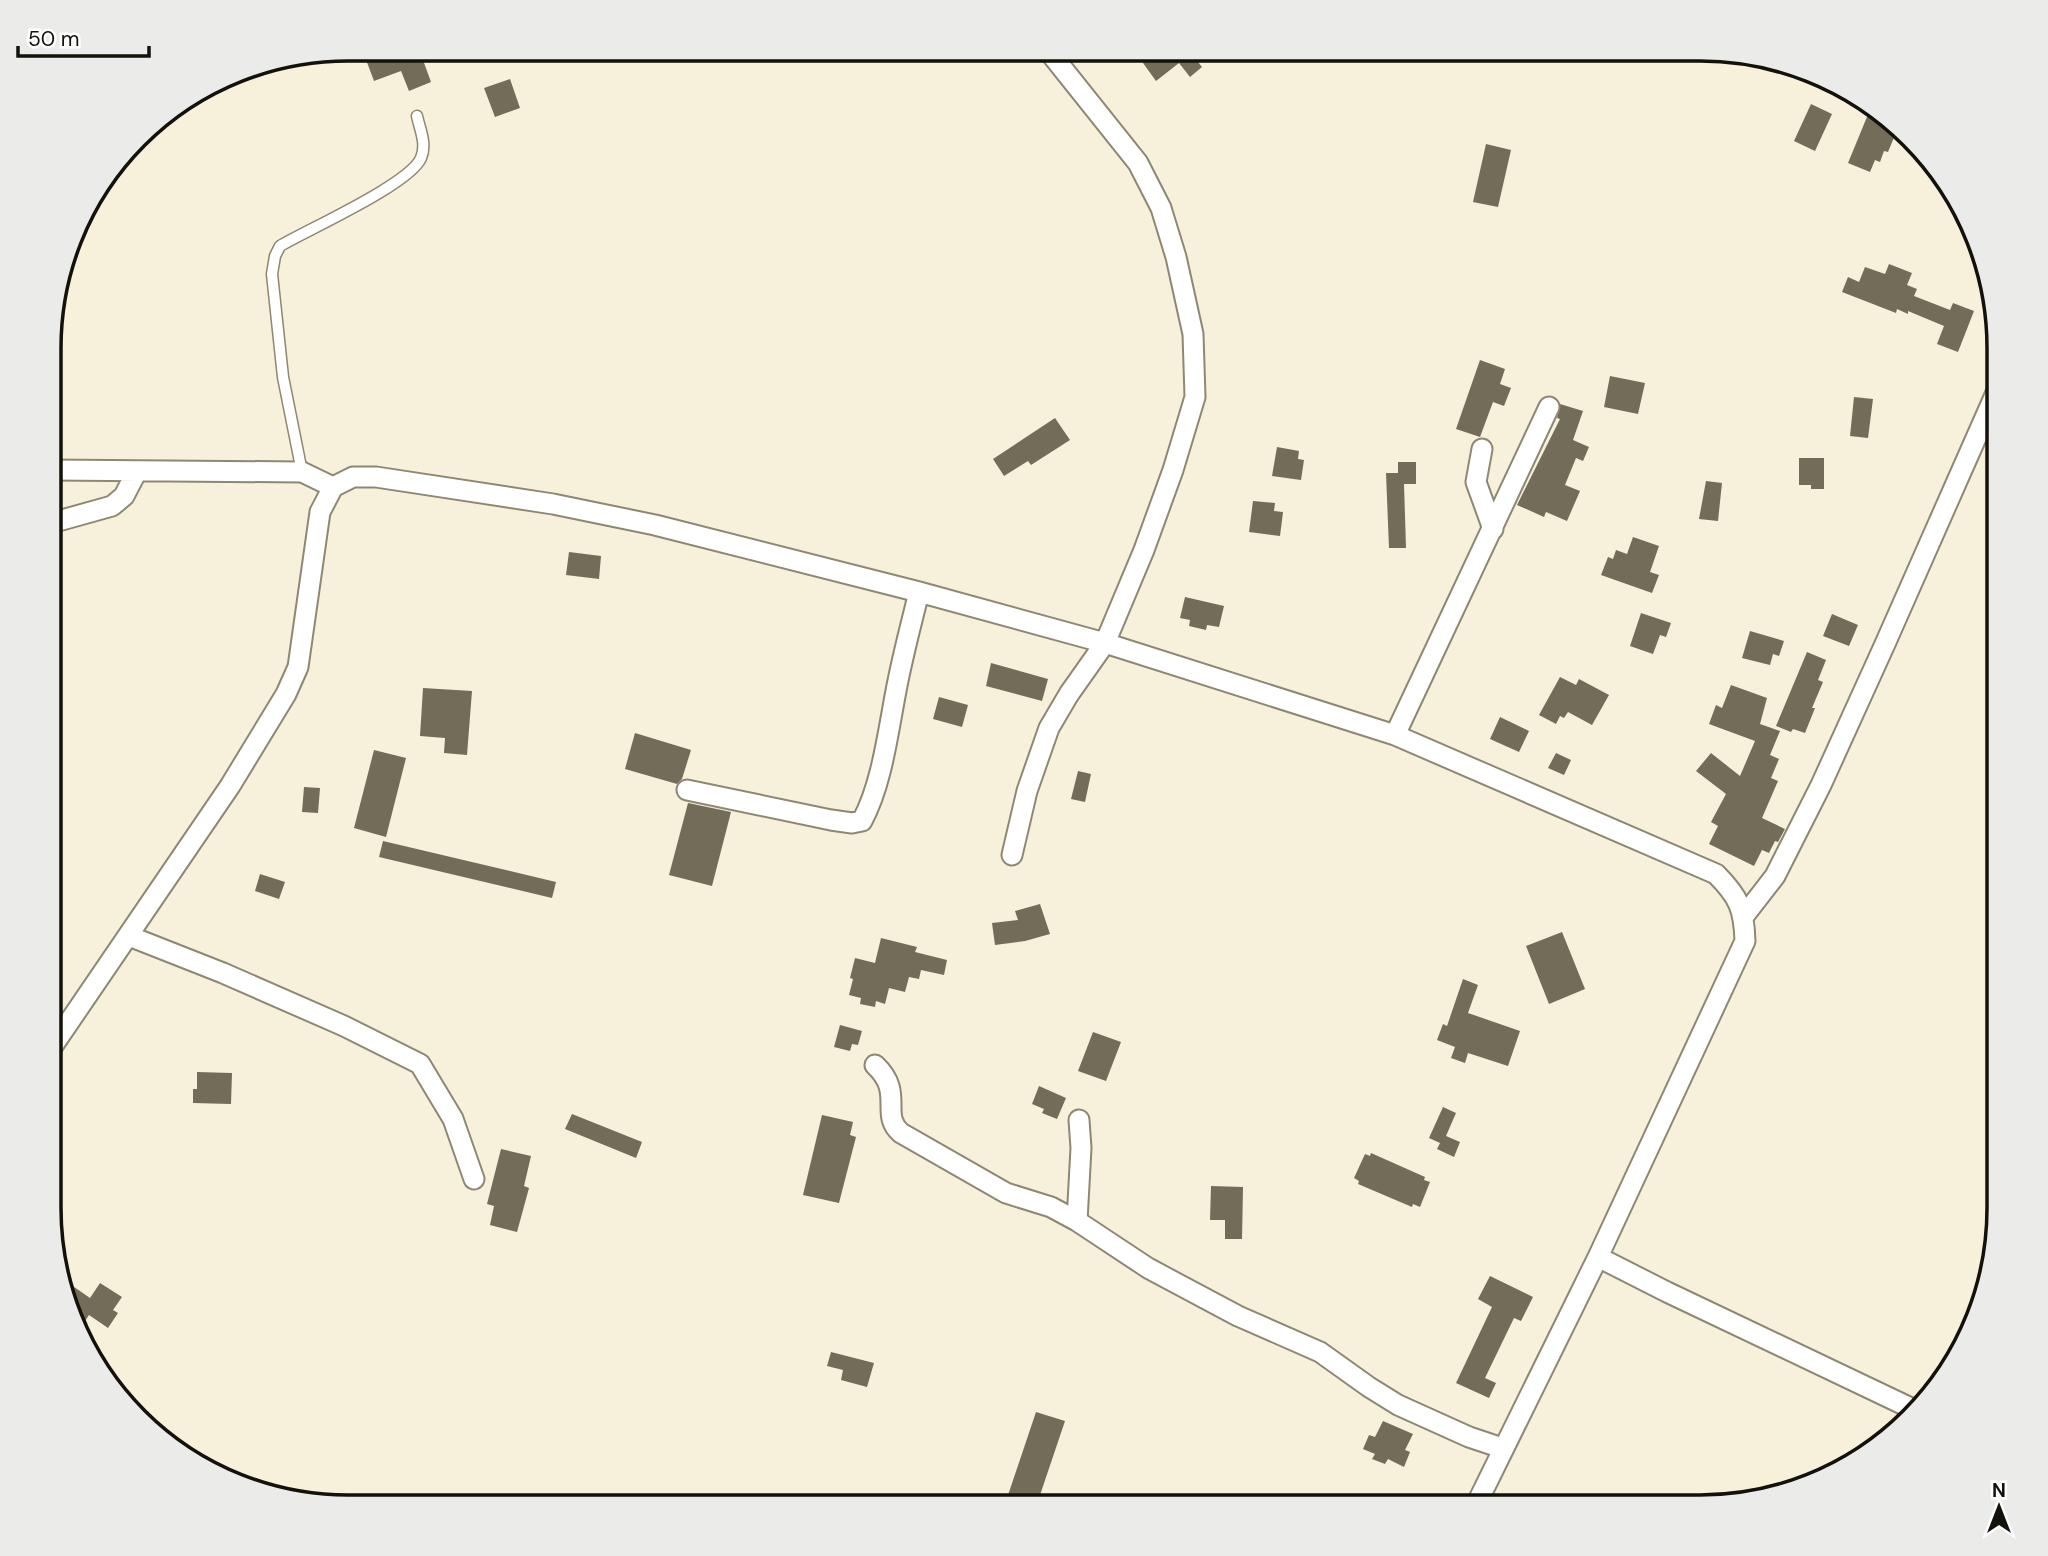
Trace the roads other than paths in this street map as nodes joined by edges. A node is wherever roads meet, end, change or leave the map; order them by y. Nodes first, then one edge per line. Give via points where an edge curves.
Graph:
1 (1057, 61) edge
2 (417, 116) dead end
3 (1549, 407) dead end
4 (1987, 413) edge
5 (1482, 449) dead end
6 (61, 470) edge
7 (137, 471) junction
8 (302, 472) junction
9 (333, 487) junction
10 (61, 520) edge
11 (1493, 529) junction
12 (919, 592) junction
13 (1105, 643) junction
14 (1395, 735) junction
15 (687, 790) dead end
16 (1012, 855) dead end
17 (1744, 916) junction
18 (129, 936) junction
19 (61, 1034) edge
20 (875, 1065) dead end
21 (1079, 1120) dead end
22 (474, 1179) dead end
23 (1077, 1221) junction
24 (1598, 1257) junction
25 (1907, 1406) edge
26 (1502, 1448) junction
27 (1480, 1495) edge

1 - 13 street via 1149,182 1169,230 1193,334 1195,397 1144,551
2 - 8 lane via 424,146 416,166 388,187 281,246 275,256 272,274 283,377
3 - 11 street
4 - 17 street via 1821,785 1775,876
5 - 11 street via 1476,482
6 - 7 street
7 - 8 street
7 - 10 street via 124,496 112,506
8 - 9 street
9 - 12 street via 353,477 376,477 553,504
9 - 18 street via 320,512 298,667 286,694
11 - 14 street
12 - 13 street
12 - 15 street via 870,807 862,821 831,820
13 - 14 street
13 - 16 street via 1049,728 1027,791
14 - 17 street via 1716,874 1737,898
17 - 24 street via 1745,941 1733,971
18 - 19 street
18 - 22 street via 319,1015 420,1064 453,1119
20 - 23 street via 891,1088 891,1118 901,1133 1006,1194 1051,1207
21 - 23 street
23 - 26 street via 1159,1274 1320,1352 1398,1405
24 - 25 street
24 - 26 street
26 - 27 street

